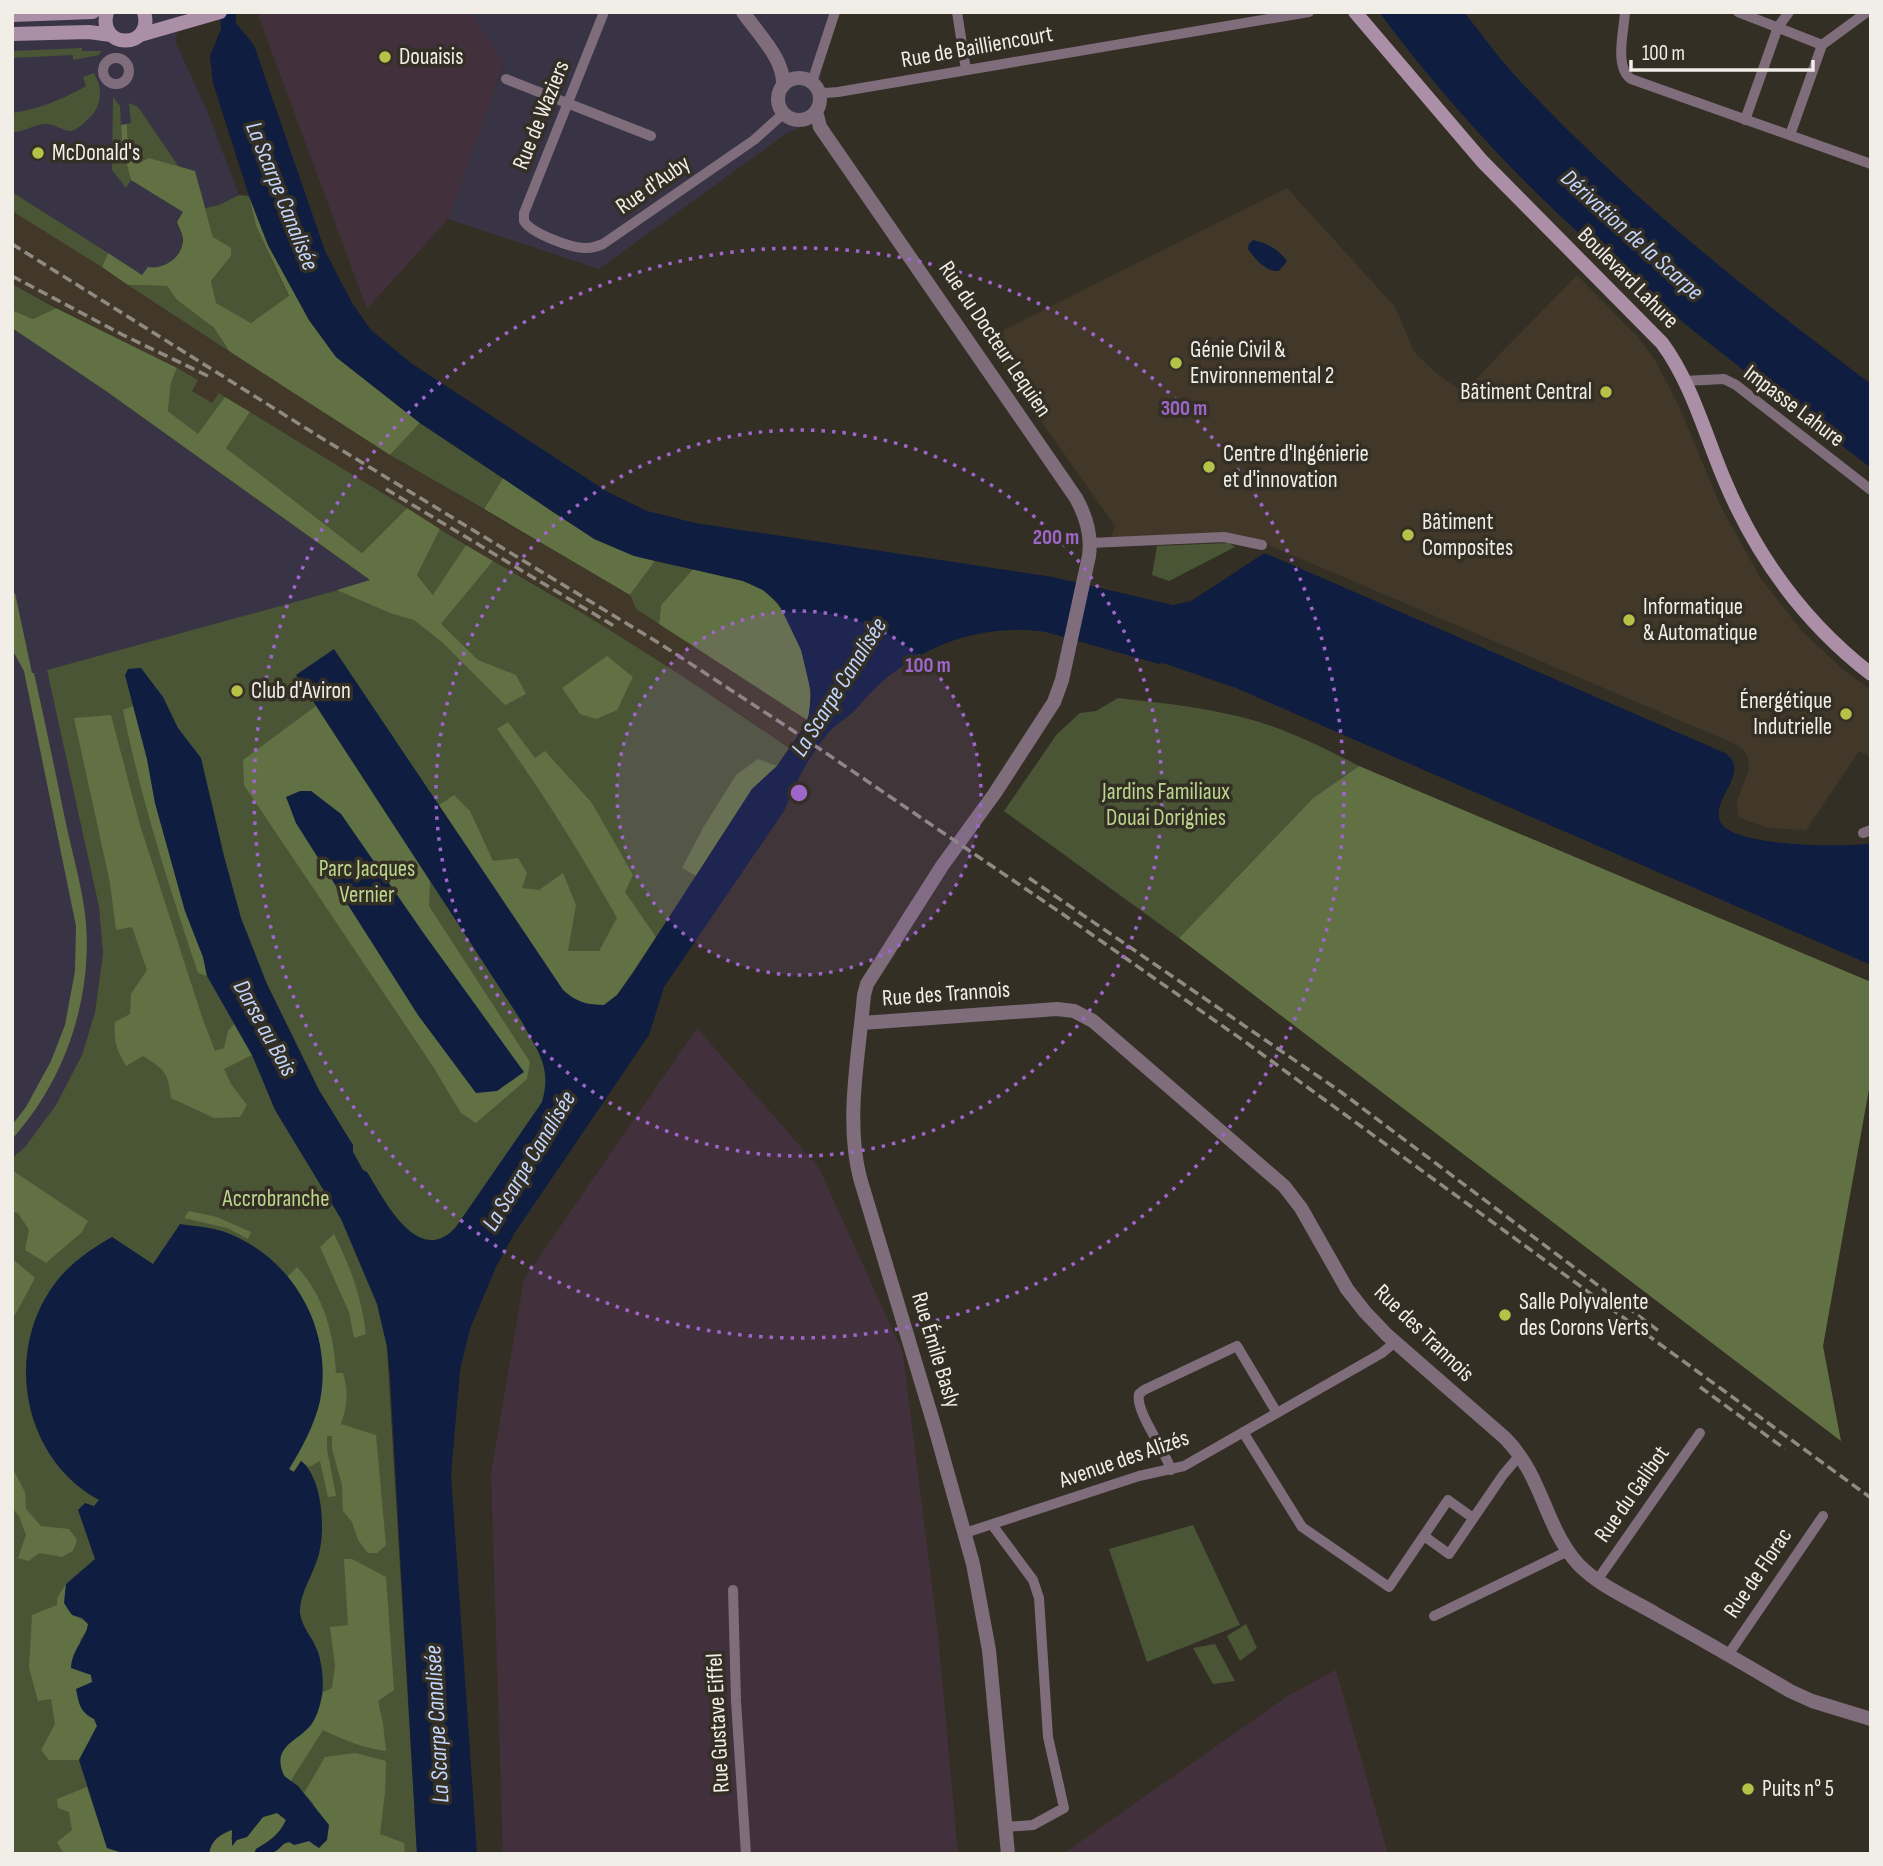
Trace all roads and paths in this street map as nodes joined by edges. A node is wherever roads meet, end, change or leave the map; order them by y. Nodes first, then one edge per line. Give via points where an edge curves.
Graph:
1 (93, 12) edge
2 (107, 12) edge
3 (144, 12) edge
4 (604, 12) edge
5 (743, 12) edge
6 (835, 12) edge
7 (957, 12) edge
8 (1309, 12) edge
9 (1355, 12) edge
10 (1626, 12) edge
11 (1738, 12) edge
12 (1788, 12) edge
13 (1867, 12) edge
14 (215, 14) edge
15 (12, 15) edge
16 (1778, 27) junction
17 (12, 34) edge
18 (113, 37) junction
19 (137, 37) junction
20 (1822, 45) junction
21 (775, 58) junction
22 (109, 60) junction
23 (127, 63) junction
24 (966, 70) junction
25 (506, 79) dead end
26 (810, 84) junction
27 (783, 86) junction
28 (568, 103) junction
29 (816, 111) junction
30 (784, 113) junction
31 (799, 120) junction
32 (1745, 120) junction
33 (1790, 135) junction
34 (651, 136) dead end
35 (831, 142) junction
36 (1871, 164) edge
37 (534, 231) joint
38 (1684, 381) junction
39 (1871, 490) edge
40 (1090, 543) junction
41 (1262, 545) dead end
42 (1871, 674) edge
43 (934, 878) joint
44 (862, 1023) junction
45 (1395, 1342) junction
46 (1277, 1413) junction
47 (1243, 1432) junction
48 (1700, 1433) dead end
49 (1521, 1455) junction
50 (1171, 1470) junction
51 (1823, 1516) dead end
52 (1474, 1518) junction
53 (993, 1526) junction
54 (965, 1534) junction
55 (1423, 1536) junction
56 (1568, 1551) junction
57 (1598, 1579) junction
58 (733, 1590) dead end
59 (1434, 1616) dead end
60 (1728, 1655) junction
61 (1871, 1719) edge
62 (1006, 1827) junction
63 (746, 1854) edge
64 (1008, 1854) edge

1 - 15 main road
2 - 18 main road via 106,24
3 - 19 main road via 146,24
4 - 28 street, Rue de Waziers
5 - 21 street
6 - 26 street
7 - 24 street
8 - 24 street, Rue de Bailliencourt
9 - 38 main road, Boulevard Lahure via 1482,161 1649,328
10 - 32 street via 1622,64 1627,77
11 - 16 street
12 - 16 street
13 - 20 street
14 - 19 main road
16 - 20 street
16 - 32 street
17 - 18 main road via 89,32
18 - 19 main road via 126,41
18 - 22 street
19 - 23 street via 128,48
20 - 33 street
21 - 26 street
21 - 27 street
22 - 23 street via 120,58
22 - 23 street via 103,72 113,84 128,77
24 - 26 street, Rue de Bailliencourt via 838,92 825,93
25 - 28 street
26 - 27 street via 790,80
26 - 29 street via 820,100
27 - 30 street via 778,98
28 - 34 street
28 - 37 street, Rue de Waziers via 524,214 524,222
29 - 31 street
29 - 35 street, Rue du Docteur Lequien
30 - 31 street
30 - 37 street, Rue d'Auby via 754,140 603,244 578,248
31 - 35 street, Rue du Docteur Lequien
32 - 33 street
33 - 36 street
35 - 40 street, Rue du Docteur Lequien via 1076,498
38 - 39 street, Impasse Lahure via 1724,379 1736,385
38 - 42 main road, Boulevard Lahure via 1760,551 1815,623
40 - 41 street via 1224,537
40 - 43 street, Rue du Docteur Lequien via 1062,680 1049,710
43 - 44 street, Rue Émile Basly via 870,978
44 - 45 street, Rue des Trannois via 1057,1009 1086,1016 1284,1186 1347,1289
44 - 54 street, Rue Émile Basly via 852,1126 855,1157
45 - 46 street, Avenue des Alizés
45 - 49 street, Rue des Trannois
46 - 47 street, Avenue des Alizés
46 - 50 street via 1237,1346 1144,1390 1139,1406
47 - 50 street, Avenue des Alizés
47 - 55 street via 1302,1527 1389,1587
48 - 57 street, Rue du Galibot
49 - 52 street
49 - 56 street, Rue des Trannois
50 - 53 street, Avenue des Alizés via 1132,1478
51 - 60 street, Rue de Florac
52 - 55 street via 1449,1553
52 - 55 street via 1448,1500
53 - 54 street, Avenue des Alizés
53 - 62 street via 1029,1575 1039,1598 1048,1737 1064,1808 1033,1825
54 - 62 street, Rue Émile Basly via 989,1650
56 - 57 street, Rue des Trannois
56 - 59 street
57 - 60 street, Rue des Trannois
58 - 63 street, Rue Gustave Eiffel
60 - 61 street, Rue des Trannois via 1801,1697
62 - 64 street, Rue Émile Basly

